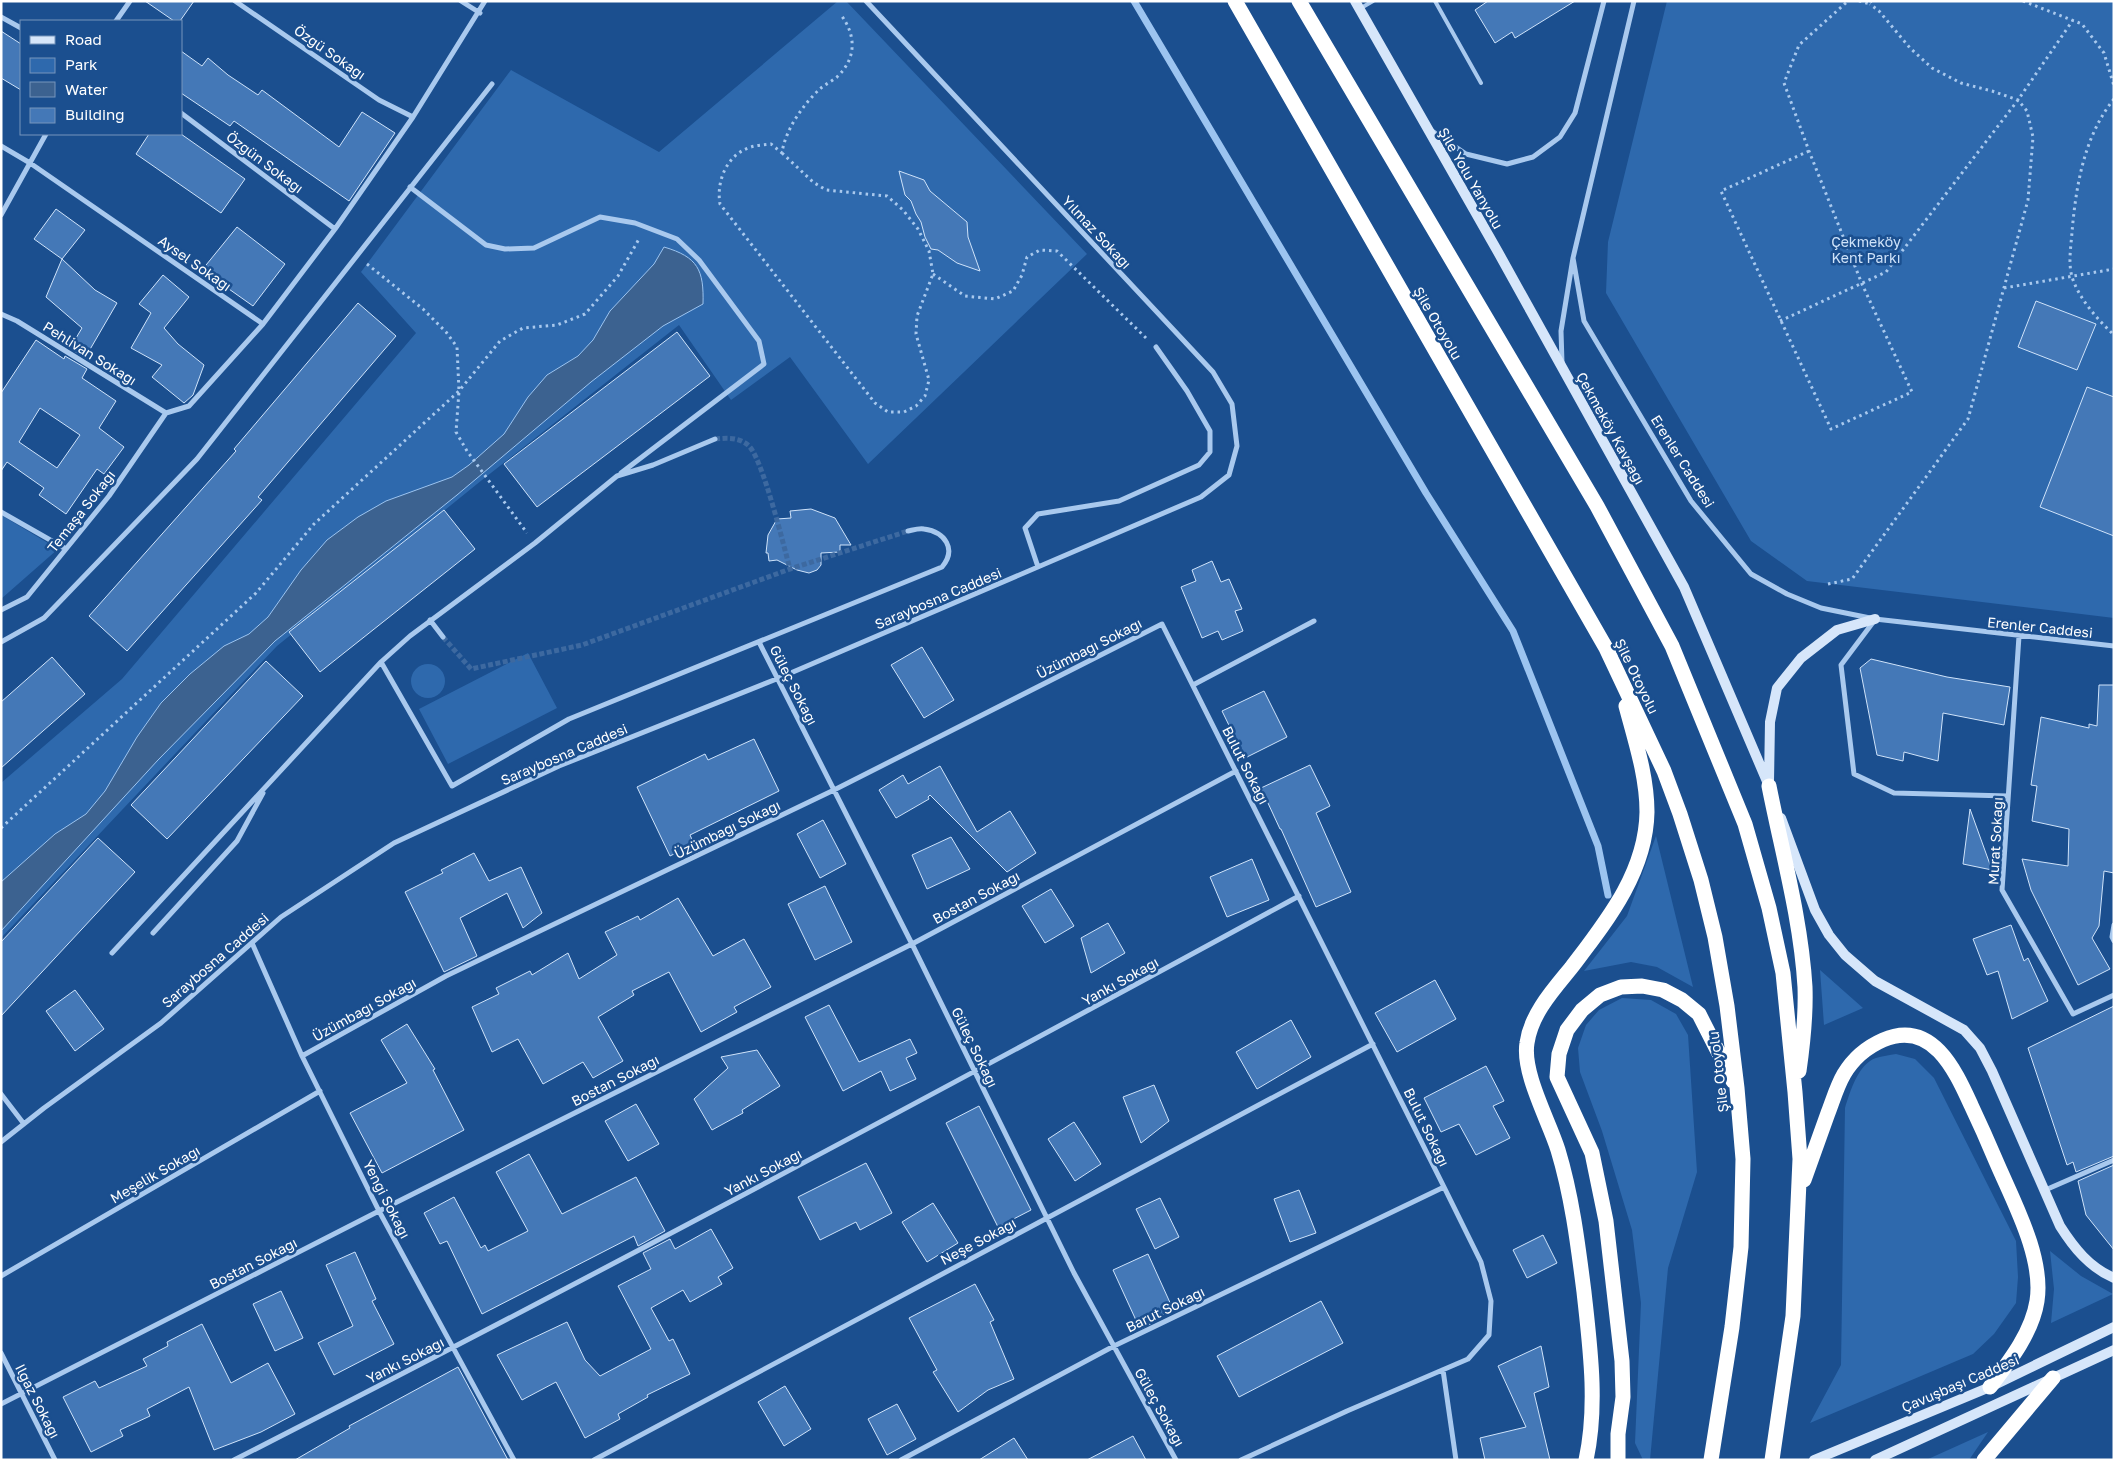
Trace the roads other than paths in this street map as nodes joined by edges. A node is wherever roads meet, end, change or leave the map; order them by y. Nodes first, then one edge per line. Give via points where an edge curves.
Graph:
1 (130, 1) edge
2 (235, 1) edge
3 (461, 1) edge
4 (485, 1) edge
5 (866, 1) edge
6 (1235, 1) edge
7 (1299, 1) edge
8 (1373, 1) edge
9 (1435, 1) edge
10 (1604, 1) edge
11 (1634, 1) edge
12 (1357, 5) edge
13 (480, 13) junction
14 (1, 17) edge
15 (117, 20) edge
16 (20, 27) edge
17 (1481, 83) dead end
18 (492, 84) dead end
19 (182, 114) edge
20 (414, 118) junction
21 (1425, 126) junction
22 (45, 135) edge
23 (1, 146) edge
24 (30, 163) junction
25 (410, 187) junction
26 (1, 215) edge
27 (335, 229) junction
28 (1573, 258) junction
29 (1, 314) edge
30 (263, 324) junction
31 (1156, 347) road end
32 (1562, 369) junction
33 (166, 413) junction
34 (715, 439) tunnel mouth
35 (617, 476) junction
36 (1201, 497) joint
37 (1, 512) edge
38 (908, 531) tunnel mouth
39 (66, 549) junction
40 (1038, 567) junction
41 (1, 610) edge
42 (1875, 618) junction
43 (430, 620) junction
44 (1314, 621) dead end
45 (1162, 624) joint
46 (2019, 636) junction
47 (443, 637) tunnel mouth
48 (1, 642) edge
49 (760, 642) junction
50 (2114, 646) edge
51 (381, 662) junction
52 (1616, 668) junction
53 (779, 678) junction
54 (1193, 685) junction
55 (1236, 771) junction
56 (266, 786) junction
57 (1769, 786) junction
58 (834, 790) junction
59 (2008, 796) junction
60 (1299, 896) junction
61 (2114, 925) edge
62 (153, 933) dead end
63 (2114, 940) edge
64 (252, 943) junction
65 (912, 944) junction
66 (112, 953) dead end
67 (2114, 995) edge
68 (1373, 1044) junction
69 (302, 1056) junction
70 (975, 1073) junction
71 (1737, 1088) junction
72 (320, 1091) junction
73 (1795, 1092) junction
74 (1, 1094) edge
75 (24, 1124) junction
76 (1, 1142) edge
77 (2114, 1160) edge
78 (1444, 1187) junction
79 (2043, 1191) junction
80 (1799, 1194) junction
81 (379, 1211) junction
82 (1047, 1217) junction
83 (1, 1276) edge
84 (2114, 1278) edge
85 (2114, 1326) edge
86 (1114, 1346) junction
87 (454, 1348) junction
88 (2114, 1350) edge
89 (1, 1353) edge
90 (1443, 1370) junction
91 (2053, 1378) junction
92 (1990, 1387) junction
93 (22, 1394) junction
94 (1, 1404) edge
95 (1712, 1453) edge
96 (55, 1460) edge
97 (234, 1460) edge
98 (514, 1460) edge
99 (594, 1460) edge
100 (901, 1460) edge
101 (1176, 1460) edge
102 (1241, 1460) edge
103 (1456, 1460) edge
104 (1586, 1460) edge
105 (1618, 1460) edge
106 (1772, 1460) edge
107 (1814, 1460) edge
108 (1875, 1460) edge
109 (1984, 1460) edge

1 - 15 street
2 - 20 street, Özgü Sokağı via 379,100
3 - 13 street
4 - 13 street
5 - 36 street, Yılmaz Sokağı via 1213,372 1232,404 1238,446 1228,475
6 - 52 highway, Şile Otoyolu
7 - 73 highway via 1597,506 1672,646 1745,824 1769,908 1783,973
8 - 12 lane
9 - 17 lane
10 - 21 street via 1576,113 1560,137 1533,157 1508,164 1466,154
11 - 28 street, Çekmeköy Kavşağı
12 - 21 main road, Şile Yolu Yanyolu
13 - 20 street
14 - 16 street
18 - 25 street
19 - 27 street, Özgün Sokağı
20 - 27 street
21 - 32 main road, Şile Yolu Yanyolu
22 - 24 street
23 - 24 street, Aysel Sokağı
24 - 26 street
24 - 30 street, Aysel Sokağı
25 - 35 street via 486,245 505,249 534,248 600,217 635,223 677,239 699,260 759,340 764,364
25 - 48 street via 197,459 44,618
27 - 30 street
28 - 32 street, Çekmeköy Kavşağı via 1560,331
28 - 42 street, Erenler Caddesi via 1584,321 1691,501 1751,574 1821,608
29 - 33 street, Pehlivan Sokağı
30 - 33 street via 189,406
31 - 40 street via 1210,431 1210,452 1199,465 1119,501 1038,514 1025,528
32 - 57 main road, Çekmeköy Kavşağı via 1684,587
33 - 39 street, Temaşa Sokağı via 109,496
34 - 35 street
35 - 43 street via 535,543
36 - 40 street, Saraybosna Caddesi
37 - 39 street
38 - 49 street via 922,528 937,532 946,540 949,559 942,567
39 - 41 street, Temaşa Sokağı via 27,597
40 - 53 street, Saraybosna Caddesi
42 - 46 street, Erenler Caddesi
42 - 57 main road via 1836,630 1800,658 1778,688 1770,722
42 - 59 street via 1841,665 1854,774 1894,792
43 - 47 street
43 - 51 street
44 - 54 street
45 - 54 street, Bulut Sokağı
45 - 58 street, Üzümbağı Sokağı
46 - 50 street, Erenler Caddesi
46 - 59 street, Murat Sokağı
49 - 51 street via 569,719 452,786
49 - 53 street, Güleç Sokağı
51 - 56 street
52 - 71 highway, Şile Otoyolu via 1664,771 1701,880 1715,937
52 - 104 highway via 1644,777 1647,812 1641,845 1620,901 1546,1000 1532,1024 1526,1045 1528,1067 1558,1150 1579,1251 1591,1366 1591,1435
53 - 58 street, Güleç Sokağı
53 - 64 street, Saraybosna Caddesi via 559,766 394,842 282,917
54 - 55 street, Bulut Sokağı
55 - 60 street, Bulut Sokağı
55 - 65 street, Bostan Sokağı
56 - 62 street via 237,842
56 - 66 street
57 - 73 highway via 1794,901 1805,988 1803,1042
57 - 79 main road, Çekmeköy Kavşağı via 1816,910 1829,935 1844,955 1875,981 1964,1030 1980,1048
58 - 65 street, Güleç Sokağı
58 - 69 street, Üzümbağı Sokağı via 446,976
59 - 67 street, Murat Sokağı via 2002,890 2073,1014
60 - 68 street, Bulut Sokağı
60 - 70 street, Yankı Sokağı
61 - 63 street
64 - 69 street, Yengi Sokağı
64 - 75 street, Saraybosna Caddesi via 161,1023
65 - 70 street, Güleç Sokağı
65 - 81 street, Bostan Sokağı
68 - 78 street, Bulut Sokağı
68 - 82 street, Neşe Sokağı
69 - 72 street, Yengi Sokağı
70 - 82 street, Güleç Sokağı
70 - 87 street, Yankı Sokağı
71 - 95 highway, Şile Otoyolu via 1743,1159 1741,1247
71 - 105 highway via 1700,1014 1663,990 1621,987 1600,995 1582,1010 1567,1030 1559,1054 1557,1077 1592,1153 1606,1221 1622,1361
72 - 81 street, Yengi Sokağı
72 - 83 street, Meşelik Sokağı
73 - 80 highway
74 - 75 street
75 - 76 street, Saraybosna Caddesi
77 - 79 street
78 - 86 street, Barut Sokağı
78 - 90 street, Bulut Sokağı via 1481,1262 1492,1302 1490,1335 1468,1359
79 - 84 main road, Çekmeköy Kavşağı via 2074,1248 2093,1267
80 - 92 highway via 1835,1093 1854,1060 1872,1045 1889,1037 1908,1034 1927,1041 1944,1055 1957,1074 1988,1142 2033,1249 2038,1273 2037,1300 2032,1318 2016,1351
80 - 106 highway via 1793,1316
81 - 87 street, Yengi Sokağı
81 - 93 street, Bostan Sokağı
82 - 86 street, Güleç Sokağı
82 - 99 street, Neşe Sokağı
85 - 92 main road, Çavuşbaşı Caddesi
86 - 100 street, Barut Sokağı
86 - 101 street, Güleç Sokağı
87 - 97 street, Yankı Sokağı
87 - 98 street, Yengi Sokağı
88 - 91 main road
89 - 93 street, Ilgaz Sokağı
90 - 102 street, Bulut Sokağı
90 - 103 street
91 - 108 main road
91 - 109 highway
92 - 107 main road, Çavuşbaşı Caddesi
93 - 94 street, Bostan Sokağı
93 - 96 street, Ilgaz Sokağı

